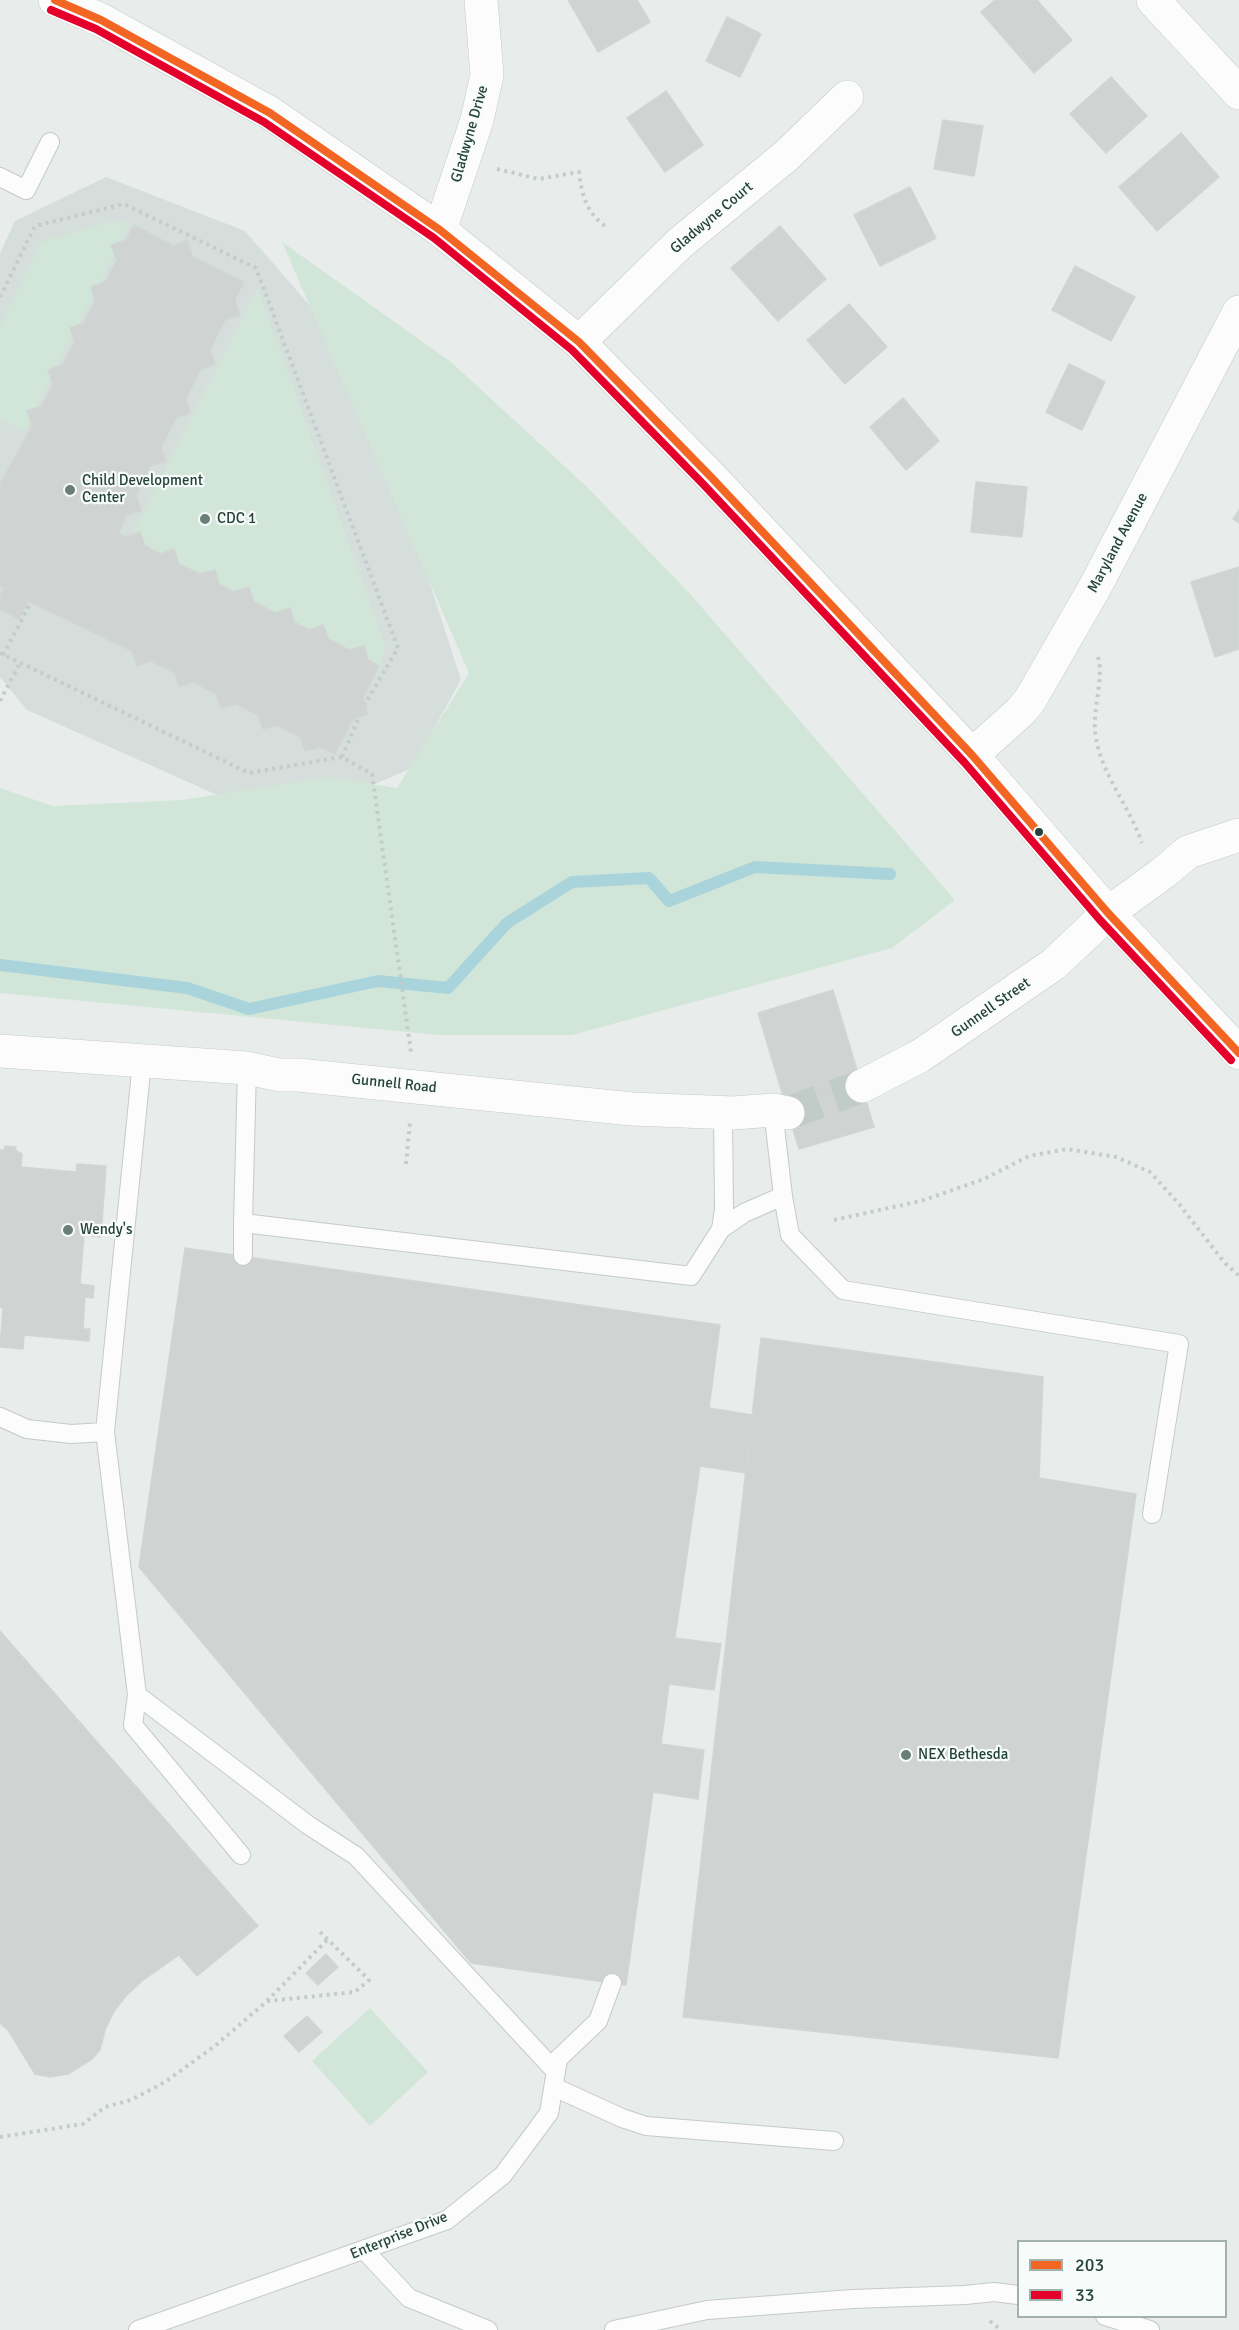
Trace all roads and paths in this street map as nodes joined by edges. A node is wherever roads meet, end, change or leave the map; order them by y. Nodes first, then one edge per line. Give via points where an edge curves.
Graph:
1 (55, 0) edge
2 (481, 0) edge
3 (1153, 0) edge
4 (1239, 93) edge
5 (847, 97) dead end
6 (50, 142) dead end
7 (464, 158) junction
8 (0, 177) edge
9 (605, 226) dead end
10 (440, 230) junction
11 (0, 297) edge
12 (1239, 312) edge
13 (579, 342) junction
14 (32, 602) dead end
15 (1082, 610) junction
16 (1, 654) edge
17 (20, 663) junction
18 (0, 701) edge
19 (365, 704) dead end
20 (360, 717) dead end
21 (972, 755) junction
22 (342, 757) junction
23 (1239, 836) edge
24 (1142, 843) dead end
25 (1108, 913) junction
26 (407, 1015) dead end
27 (0, 1051) edge
28 (1239, 1053) edge
29 (142, 1062) junction
30 (247, 1068) junction
31 (862, 1086) tunnel mouth
32 (781, 1111) joint
33 (723, 1112) junction
34 (783, 1196) junction
35 (834, 1220) dead end
36 (243, 1223) junction
37 (721, 1229) junction
38 (243, 1256) dead end
39 (1239, 1276) edge
40 (0, 1417) edge
41 (105, 1432) junction
42 (1152, 1514) dead end
43 (137, 1695) junction
44 (241, 1855) dead end
45 (317, 1929) dead end
46 (327, 1940) junction
47 (612, 1983) dead end
48 (267, 2001) junction
49 (555, 2080) junction
50 (0, 2138) edge
51 (834, 2141) dead end
52 (365, 2251) junction
53 (1017, 2295) edge
54 (1111, 2318) edge
55 (138, 2330) edge
56 (488, 2330) edge
57 (614, 2330) edge
58 (1150, 2330) edge

1 - 10 street via 101,20 270,113
2 - 7 street, Gladwyne Drive via 487,75
3 - 4 street
5 - 13 street, Gladwyne Court via 786,156 680,243
6 - 8 lane via 26,190
7 - 9 path via 504,172 539,178 579,172 581,194 594,218
7 - 10 street, Gladwyne Drive
10 - 13 street
11 - 19 path via 35,226 124,204 256,268 398,648
12 - 15 street, Maryland Avenue
13 - 21 street
14 - 16 path
15 - 21 street, Maryland Avenue via 1030,700
15 - 24 path via 1101,668 1095,699 1095,732 1100,753
16 - 17 path
17 - 18 path
17 - 22 path via 249,773
20 - 22 path
21 - 25 street
22 - 26 path via 372,774
23 - 25 street, Gunnell Street via 1188,852
25 - 28 street
25 - 31 street, Gunnell Street via 1054,964 920,1056
27 - 29 street, Gunnell Road
29 - 30 street, Gunnell Road
29 - 41 lane
30 - 33 street, Gunnell Road via 279,1075 632,1109
30 - 36 lane
32 - 33 street, Gunnell Road
32 - 34 lane
33 - 37 lane
34 - 37 lane via 744,1213
34 - 42 lane via 790,1234 843,1290 1179,1344
35 - 39 path via 921,1202 984,1179 1029,1156 1067,1149 1116,1157 1150,1172
36 - 37 lane via 692,1276
36 - 38 lane
40 - 41 lane via 27,1429 71,1434
41 - 43 lane
43 - 44 lane via 134,1725
43 - 49 lane via 308,1825 356,1856
45 - 46 path
46 - 48 path
46 - 48 path via 369,1980 355,1992
47 - 49 lane, Enterprise Drive via 598,2021 558,2059
48 - 50 path via 215,2046 165,2082 131,2100 105,2107 83,2124
49 - 51 lane via 622,2118 646,2126
49 - 52 lane, Enterprise Drive via 549,2113 503,2175 447,2220
52 - 55 lane, Enterprise Drive
52 - 56 lane via 409,2298
53 - 57 lane via 994,2292 706,2310
54 - 58 lane

